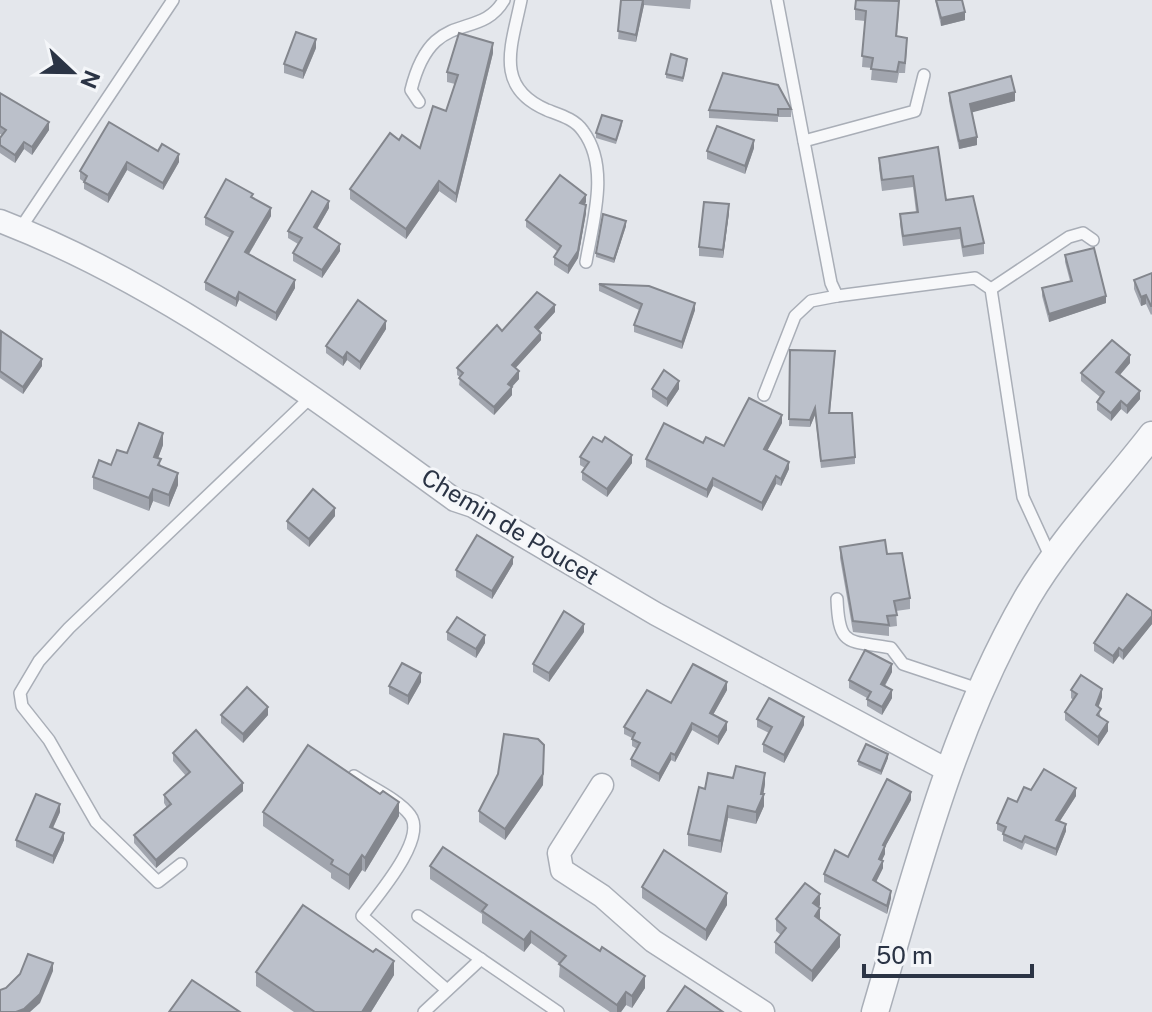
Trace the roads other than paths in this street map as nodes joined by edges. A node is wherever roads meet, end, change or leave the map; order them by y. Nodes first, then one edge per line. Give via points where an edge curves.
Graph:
1 (173, 0) edge
2 (504, 0) edge
3 (521, 0) edge
4 (777, 0) edge
5 (924, 75) dead end
6 (419, 102) dead end
7 (804, 141) junction
8 (10, 225) edge
9 (1093, 240) dead end
10 (586, 262) dead end
11 (991, 289) junction
12 (837, 296) junction
13 (764, 395) dead end
14 (311, 397) junction
15 (1149, 443) edge
16 (1053, 562) junction
17 (837, 599) dead end
18 (978, 689) junction
19 (947, 770) junction
20 (347, 772) edge
21 (602, 785) dead end
22 (181, 864) dead end
23 (418, 916) dead end
24 (481, 959) junction
25 (447, 990) junction
26 (424, 1012) edge
27 (558, 1012) edge
28 (763, 1012) edge
29 (875, 1012) edge

1 - 8 lane
2 - 6 lane via 495,13 445,32 424,51 411,90
3 - 10 lane via 509,58 512,81 534,104 572,120 593,150 598,175
4 - 7 lane
5 - 7 lane via 915,111
7 - 12 lane
8 - 14 street, Chemin de Poucet via 56,244 208,328
9 - 11 lane via 1083,233 1069,237
11 - 12 lane via 975,278
11 - 16 lane via 1023,497
12 - 13 lane via 811,301 795,316
14 - 19 street, Chemin de Poucet via 455,500
14 - 22 lane via 69,628 39,661 20,693 22,706 49,740 96,822 158,882
15 - 16 street
16 - 18 street via 1028,595
17 - 18 lane via 838,629 848,640 891,648 903,664
18 - 19 street
19 - 29 street
20 - 25 lane via 409,813 415,831 411,846 362,916
21 - 28 street via 559,853 562,870 602,896 653,941
23 - 24 lane
24 - 25 lane
24 - 27 lane
25 - 26 lane

